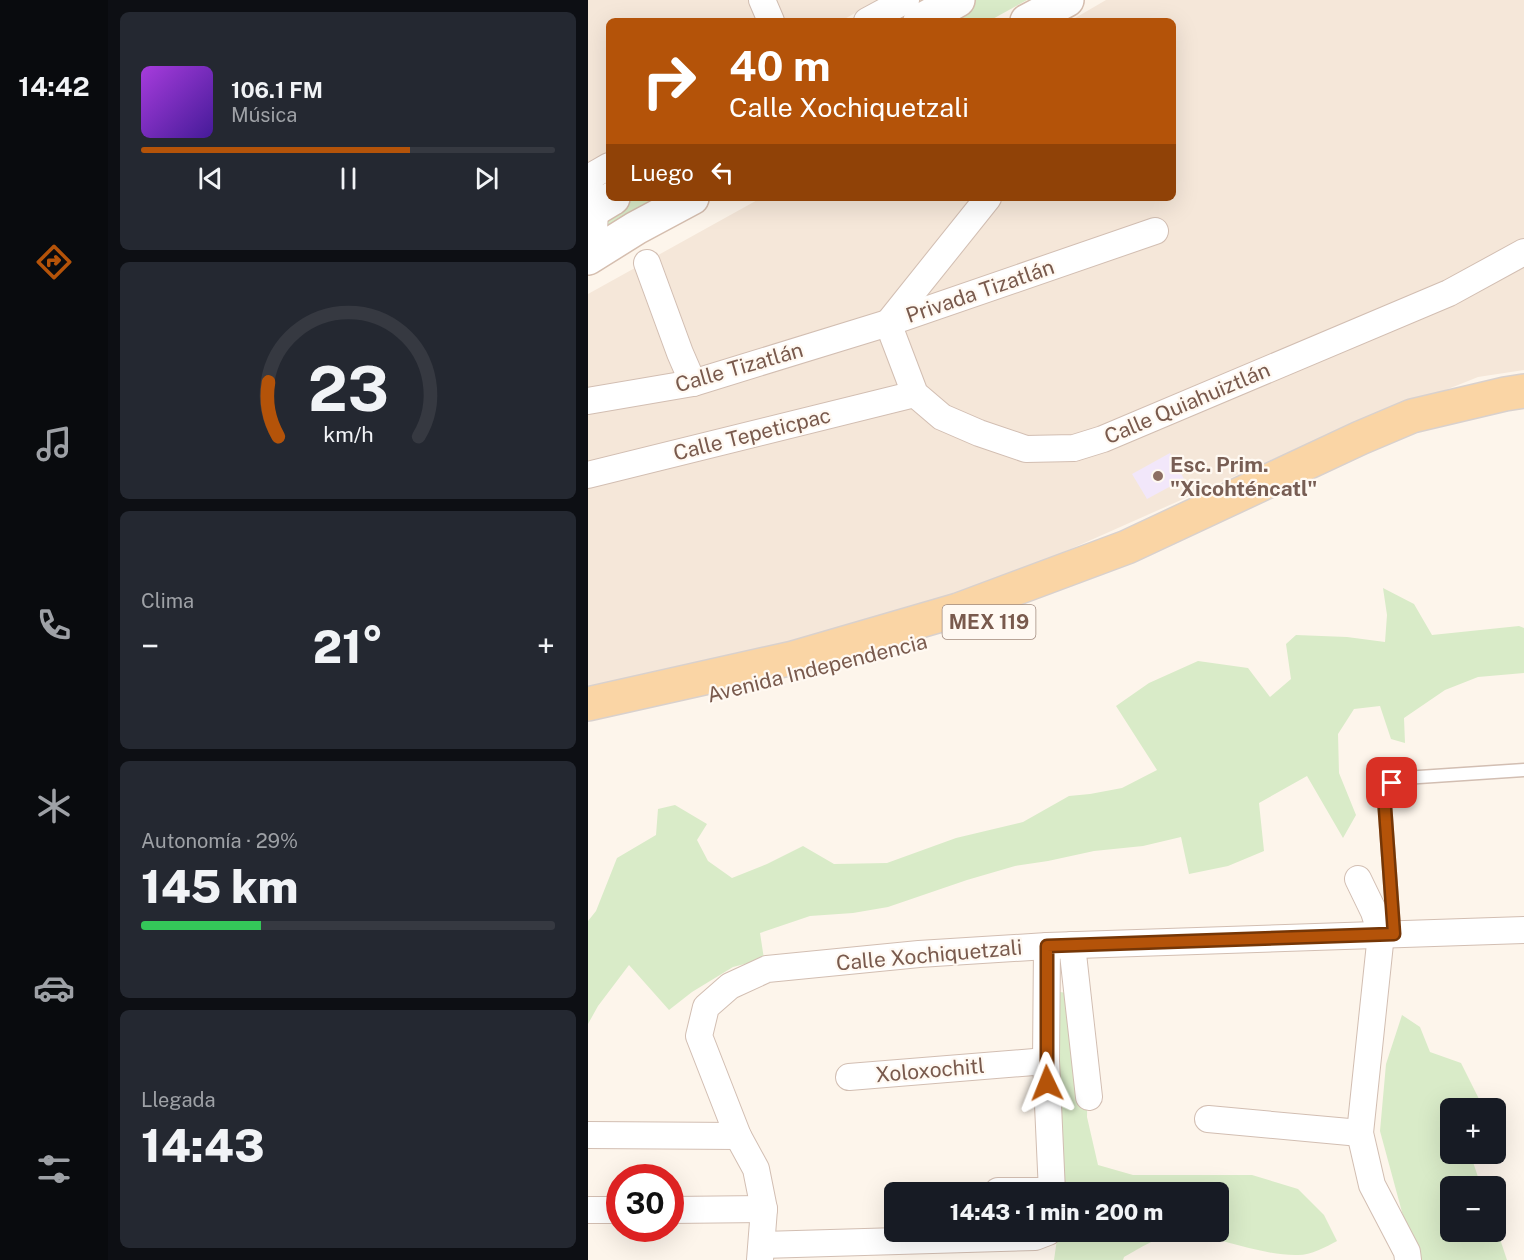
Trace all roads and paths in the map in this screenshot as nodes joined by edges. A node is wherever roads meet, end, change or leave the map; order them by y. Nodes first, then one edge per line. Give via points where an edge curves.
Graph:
1 (762, 0) edge
2 (906, 0) edge
3 (958, 0) edge
4 (1067, 0) edge
5 (770, 18) edge
6 (873, 18) edge
7 (925, 18) edge
8 (1033, 18) edge
9 (606, 172) edge
10 (594, 195) edge
11 (686, 201) edge
12 (986, 201) edge
13 (1155, 231) dead end
14 (1524, 252) edge
15 (590, 257) edge
16 (647, 263) dead end
17 (888, 323) junction
18 (693, 383) junction
19 (1524, 391) edge
20 (915, 394) junction
21 (588, 400) edge
22 (1466, 403) junction
23 (588, 475) edge
24 (588, 704) edge
25 (588, 724) edge
26 (1524, 770) edge
27 (1358, 879) dead end
28 (1524, 930) edge
29 (1387, 934) junction
30 (1072, 945) junction
31 (1047, 946) junction
32 (1046, 1061) junction
33 (849, 1077) dead end
34 (1089, 1097) dead end
35 (1208, 1119) dead end
36 (1360, 1133) junction
37 (588, 1135) edge
38 (738, 1136) junction
39 (1052, 1182) edge
40 (764, 1209) junction
41 (588, 1210) edge
42 (606, 1210) edge
43 (684, 1210) edge
44 (944, 1242) edge
45 (761, 1252) edge
46 (1408, 1260) edge

1 - 5 street
2 - 6 street
3 - 7 main road
4 - 8 main road
9 - 10 street
10 - 15 street
11 - 15 main road
12 - 17 street, Privada Tizatlán
13 - 17 street, Privada Tizatlán
14 - 20 street, Calle Quiahuiztlán via 1449,293 1074,448 1026,449 979,434 942,417
16 - 18 street
17 - 18 street, Calle Tizatlán
17 - 20 street, Calle Quiahuiztlán
18 - 21 street, Calle Tizatlán
19 - 22 main road, Avenida Independencia / MEX 119
20 - 23 street, Calle Tepeticpac
22 - 24 main road, Avenida Independencia / MEX 119 via 1412,416 1127,547 958,610 793,658
22 - 25 main road, Avenida Independencia / MEX 119 via 1145,562 967,630
26 - 29 lane via 1404,778 1392,783 1384,795
27 - 29 street
28 - 29 street, Calle Xochiquetzali
29 - 30 street, Calle Xochiquetzali
29 - 36 street
30 - 31 street, Calle Xochiquetzali
30 - 34 street
31 - 32 street
31 - 38 street, Calle Xochiquetzali via 767,969 730,986 706,1006 699,1036
32 - 33 street, Xoloxochitl
32 - 39 street
35 - 36 street
36 - 46 street via 1372,1185
37 - 38 street
38 - 40 street via 756,1169
40 - 43 street
40 - 45 street
41 - 42 street
44 - 45 street

